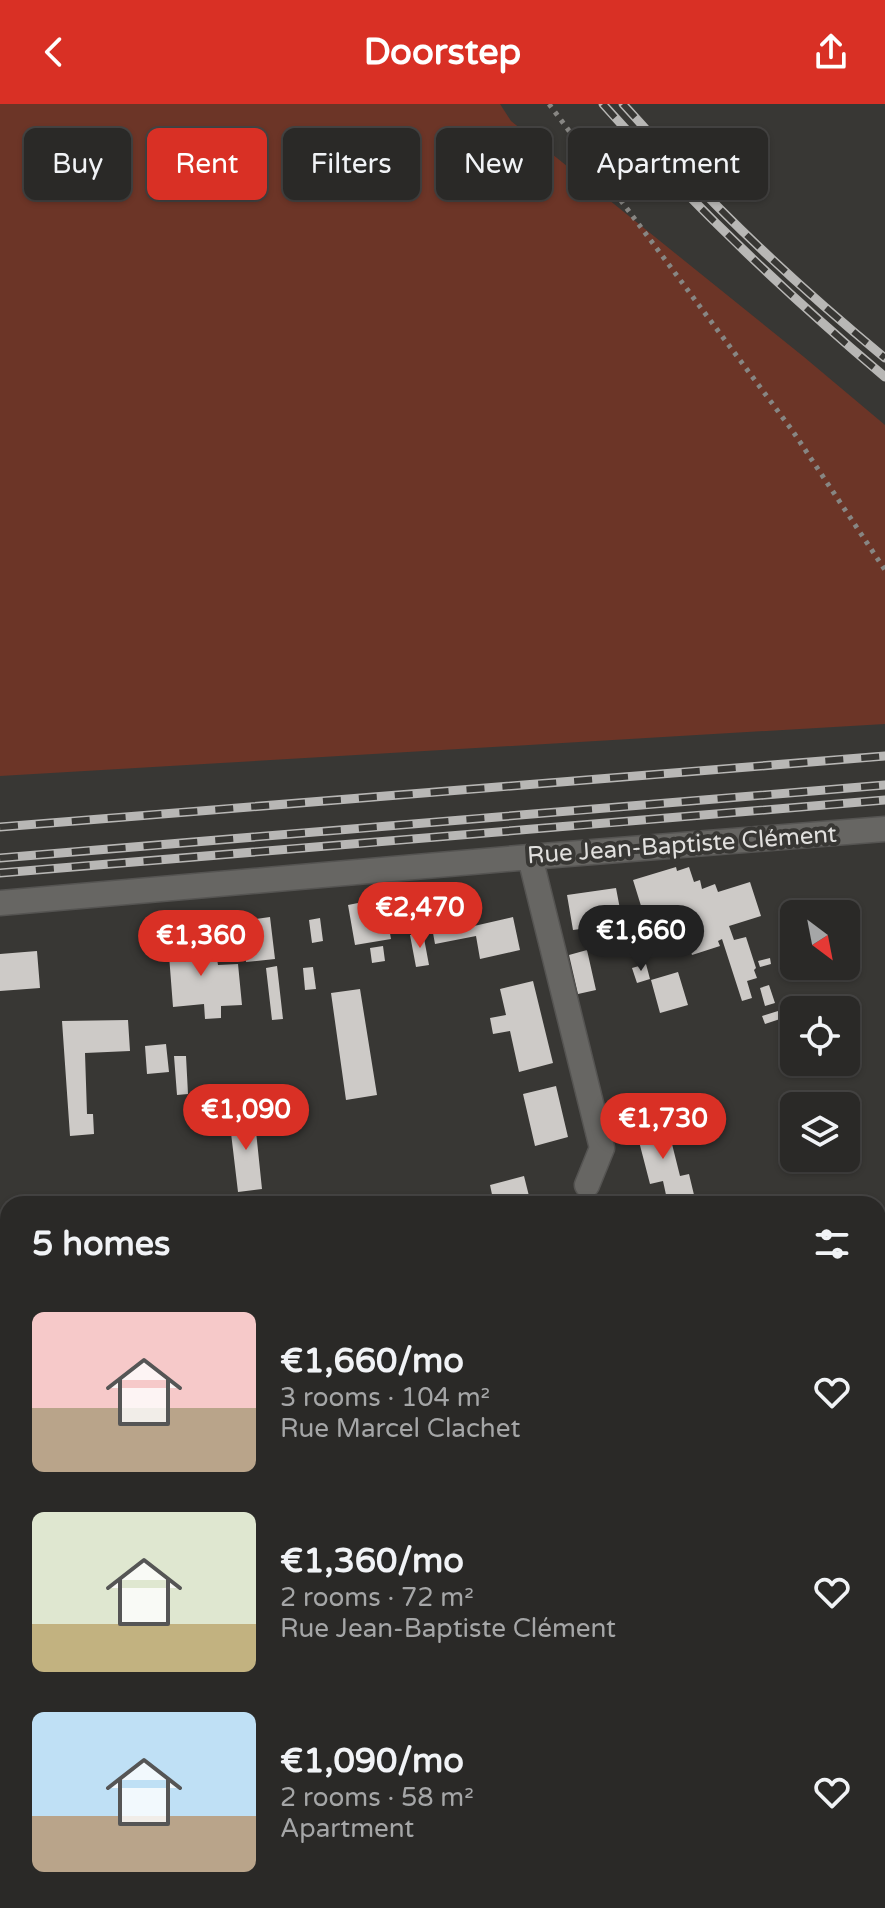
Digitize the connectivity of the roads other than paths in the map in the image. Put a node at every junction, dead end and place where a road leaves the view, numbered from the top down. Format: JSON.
{"nodes":[{"id":1,"x":885,"y":829,"type":"edge"},
{"id":2,"x":530,"y":857,"type":"junction"},
{"id":3,"x":0,"y":903,"type":"edge"},
{"id":4,"x":587,"y":1185,"type":"dead end"}],
"edges":[{"from":1,"to":2,"type":"street","name":"Rue Jean-Baptiste Clément"},
{"from":2,"to":3,"type":"street","name":"Rue Jean-Baptiste Clément"},
{"from":2,"to":4,"type":"street"}]}
